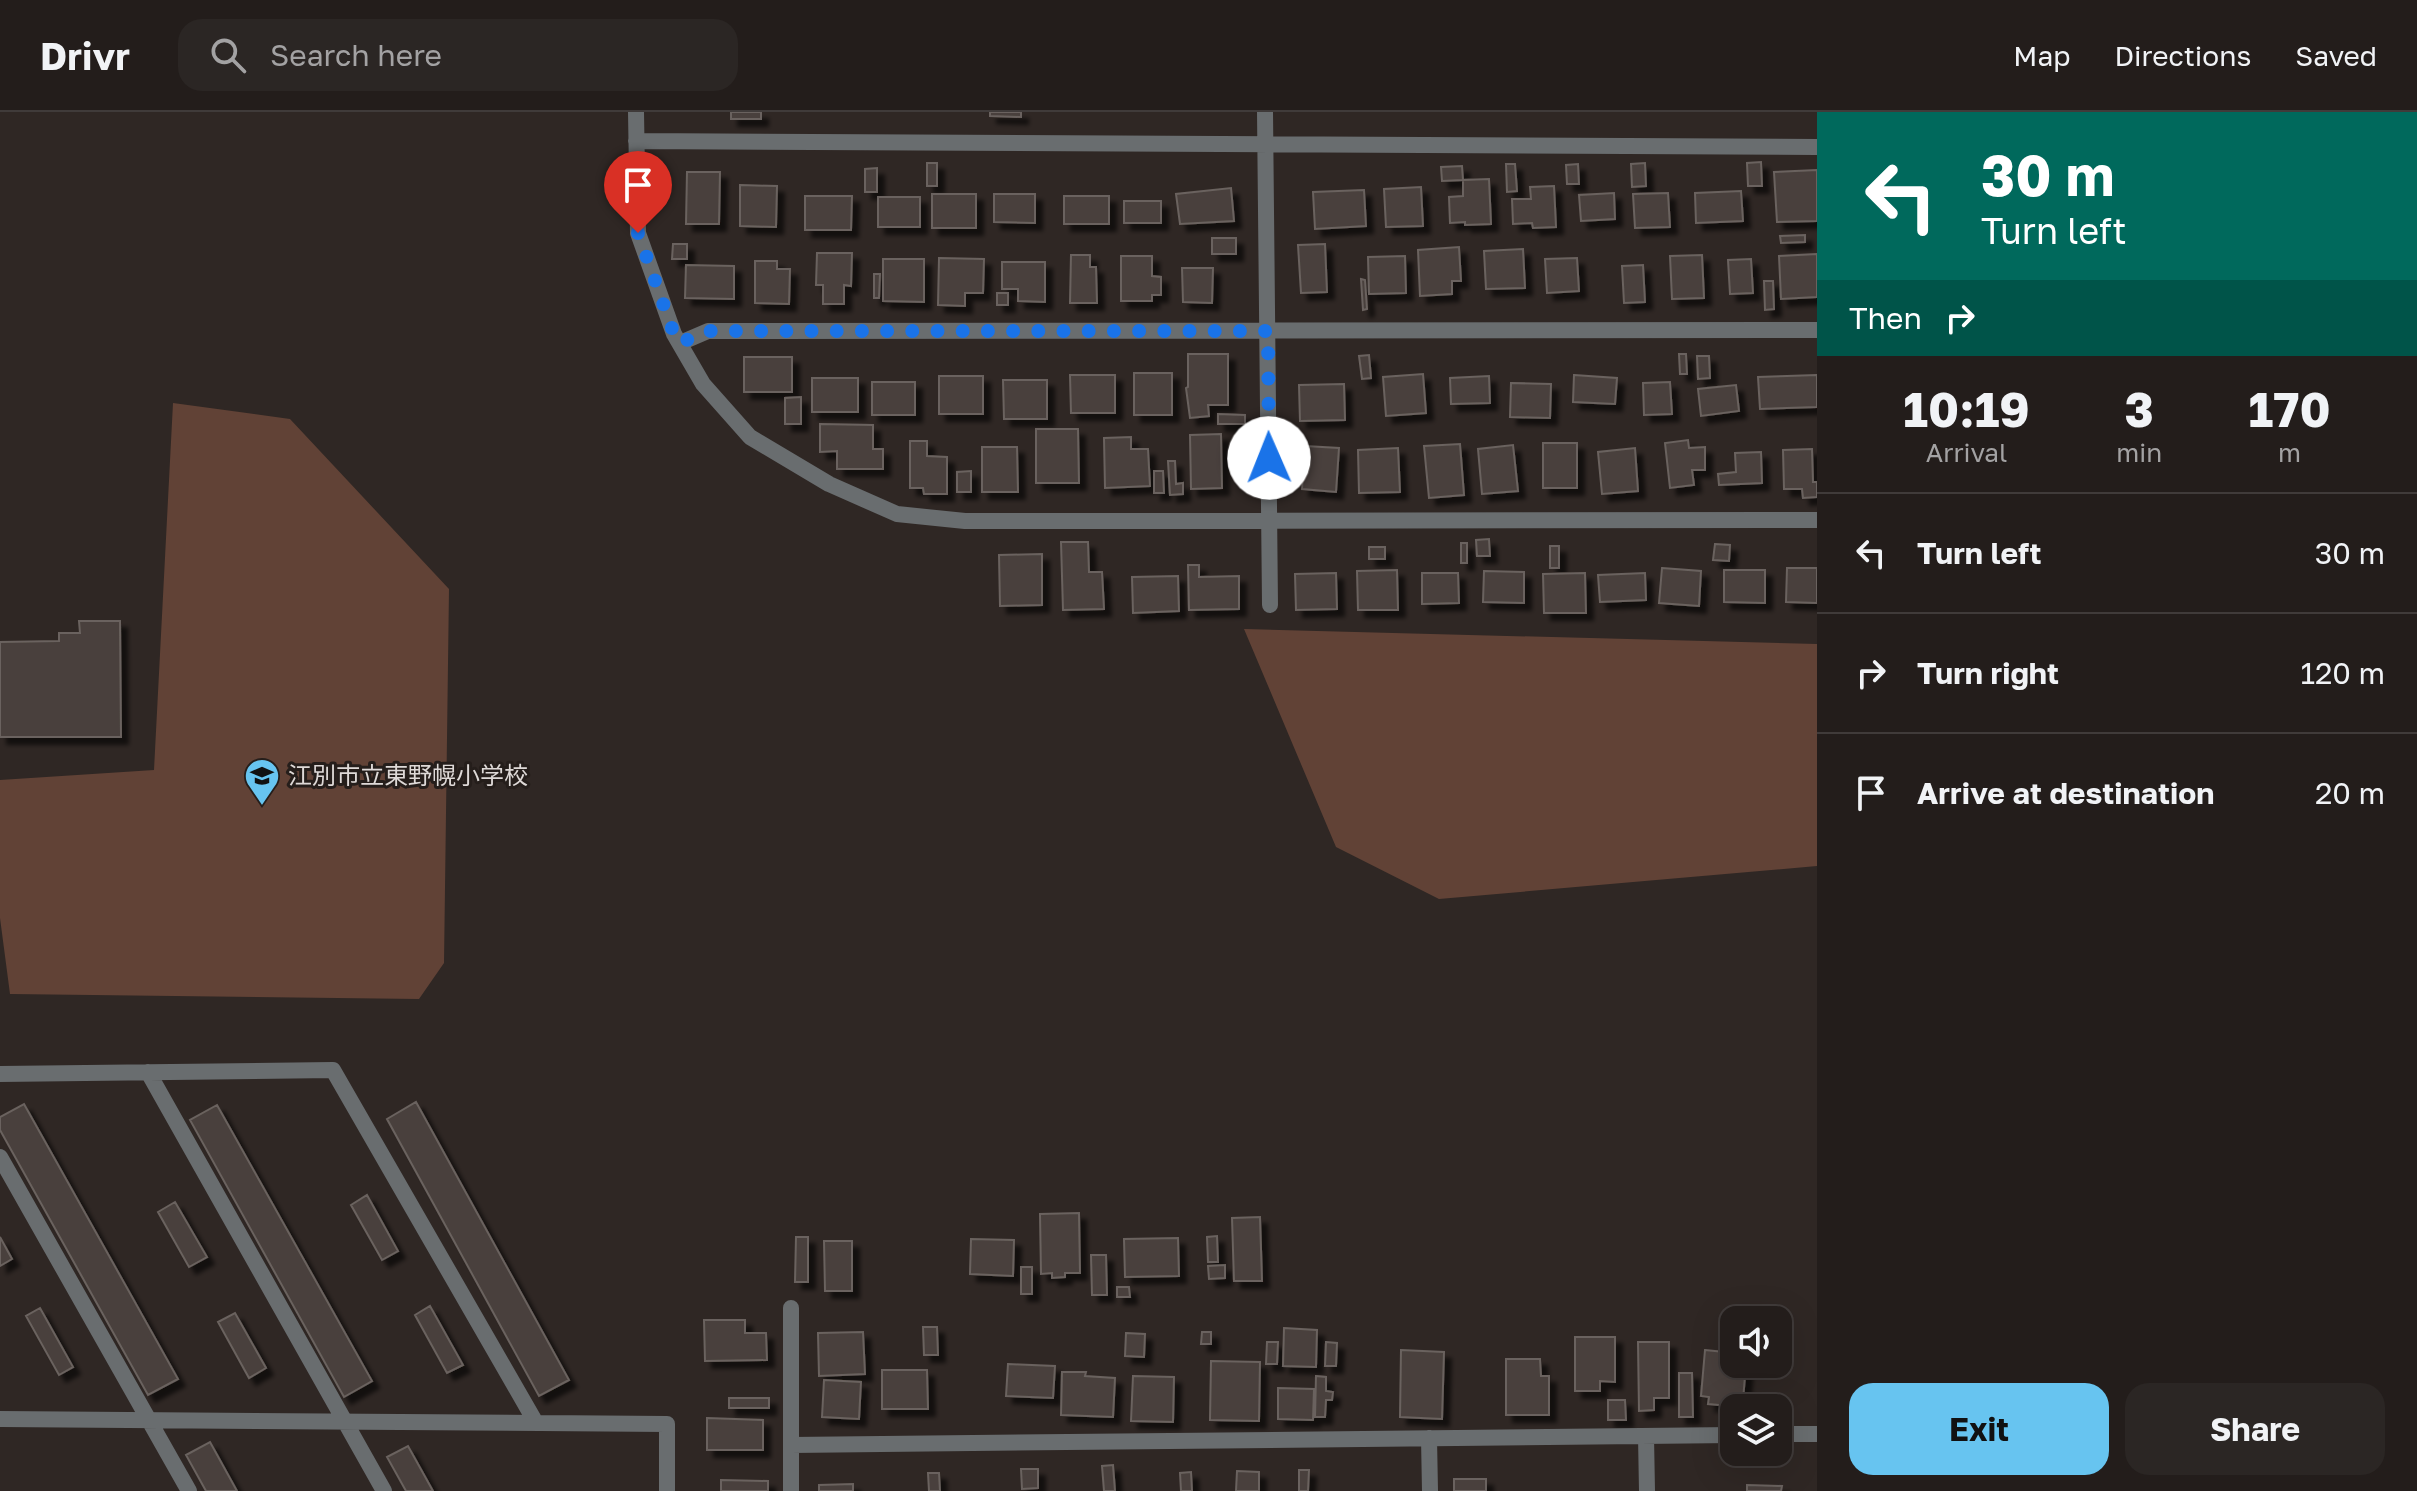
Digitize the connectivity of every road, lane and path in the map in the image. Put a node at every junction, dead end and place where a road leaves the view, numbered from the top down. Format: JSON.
{"nodes":[{"id":1,"x":636,"y":112,"type":"edge"},
{"id":2,"x":1265,"y":112,"type":"edge"},
{"id":3,"x":636,"y":141,"type":"junction"},
{"id":4,"x":1266,"y":144,"type":"junction"},
{"id":5,"x":1817,"y":147,"type":"edge"},
{"id":6,"x":1817,"y":330,"type":"edge"},
{"id":7,"x":1268,"y":331,"type":"junction"},
{"id":8,"x":680,"y":343,"type":"junction"},
{"id":9,"x":1817,"y":520,"type":"edge"},
{"id":10,"x":1269,"y":521,"type":"junction"},
{"id":11,"x":1270,"y":605,"type":"dead end"},
{"id":12,"x":148,"y":1072,"type":"junction"},
{"id":13,"x":0,"y":1074,"type":"edge"},
{"id":14,"x":0,"y":1157,"type":"edge"},
{"id":15,"x":791,"y":1308,"type":"dead end"},
{"id":16,"x":0,"y":1419,"type":"edge"},
{"id":17,"x":148,"y":1419,"type":"junction"},
{"id":18,"x":345,"y":1421,"type":"junction"},
{"id":19,"x":536,"y":1423,"type":"junction"},
{"id":20,"x":1792,"y":1434,"type":"edge"},
{"id":21,"x":1817,"y":1434,"type":"edge"},
{"id":22,"x":1720,"y":1435,"type":"edge"},
{"id":23,"x":1646,"y":1436,"type":"junction"},
{"id":24,"x":1429,"y":1438,"type":"junction"},
{"id":25,"x":791,"y":1445,"type":"junction"},
{"id":26,"x":189,"y":1491,"type":"edge"},
{"id":27,"x":384,"y":1491,"type":"edge"},
{"id":28,"x":667,"y":1491,"type":"edge"},
{"id":29,"x":791,"y":1491,"type":"edge"},
{"id":30,"x":1430,"y":1491,"type":"edge"},
{"id":31,"x":1647,"y":1491,"type":"edge"}],
"edges":[{"from":1,"to":3,"type":"street"},
{"from":2,"to":4,"type":"street"},
{"from":3,"to":4,"type":"street"},
{"from":3,"to":8,"type":"street"},
{"from":4,"to":5,"type":"street"},
{"from":4,"to":7,"type":"street"},
{"from":6,"to":7,"type":"street"},
{"from":7,"to":8,"type":"street"},
{"from":7,"to":10,"type":"street"},
{"from":8,"to":10,"type":"street"},
{"from":9,"to":10,"type":"street"},
{"from":10,"to":11,"type":"street"},
{"from":12,"to":13,"type":"street"},
{"from":12,"to":18,"type":"street"},
{"from":12,"to":19,"type":"street"},
{"from":14,"to":17,"type":"street"},
{"from":15,"to":25,"type":"street"},
{"from":16,"to":17,"type":"street"},
{"from":17,"to":18,"type":"street"},
{"from":17,"to":26,"type":"street"},
{"from":18,"to":19,"type":"street"},
{"from":18,"to":27,"type":"street"},
{"from":19,"to":28,"type":"street"},
{"from":20,"to":21,"type":"street"},
{"from":22,"to":23,"type":"street"},
{"from":23,"to":24,"type":"street"},
{"from":23,"to":31,"type":"street"},
{"from":24,"to":25,"type":"street"},
{"from":24,"to":30,"type":"street"},
{"from":25,"to":29,"type":"street"}]}
